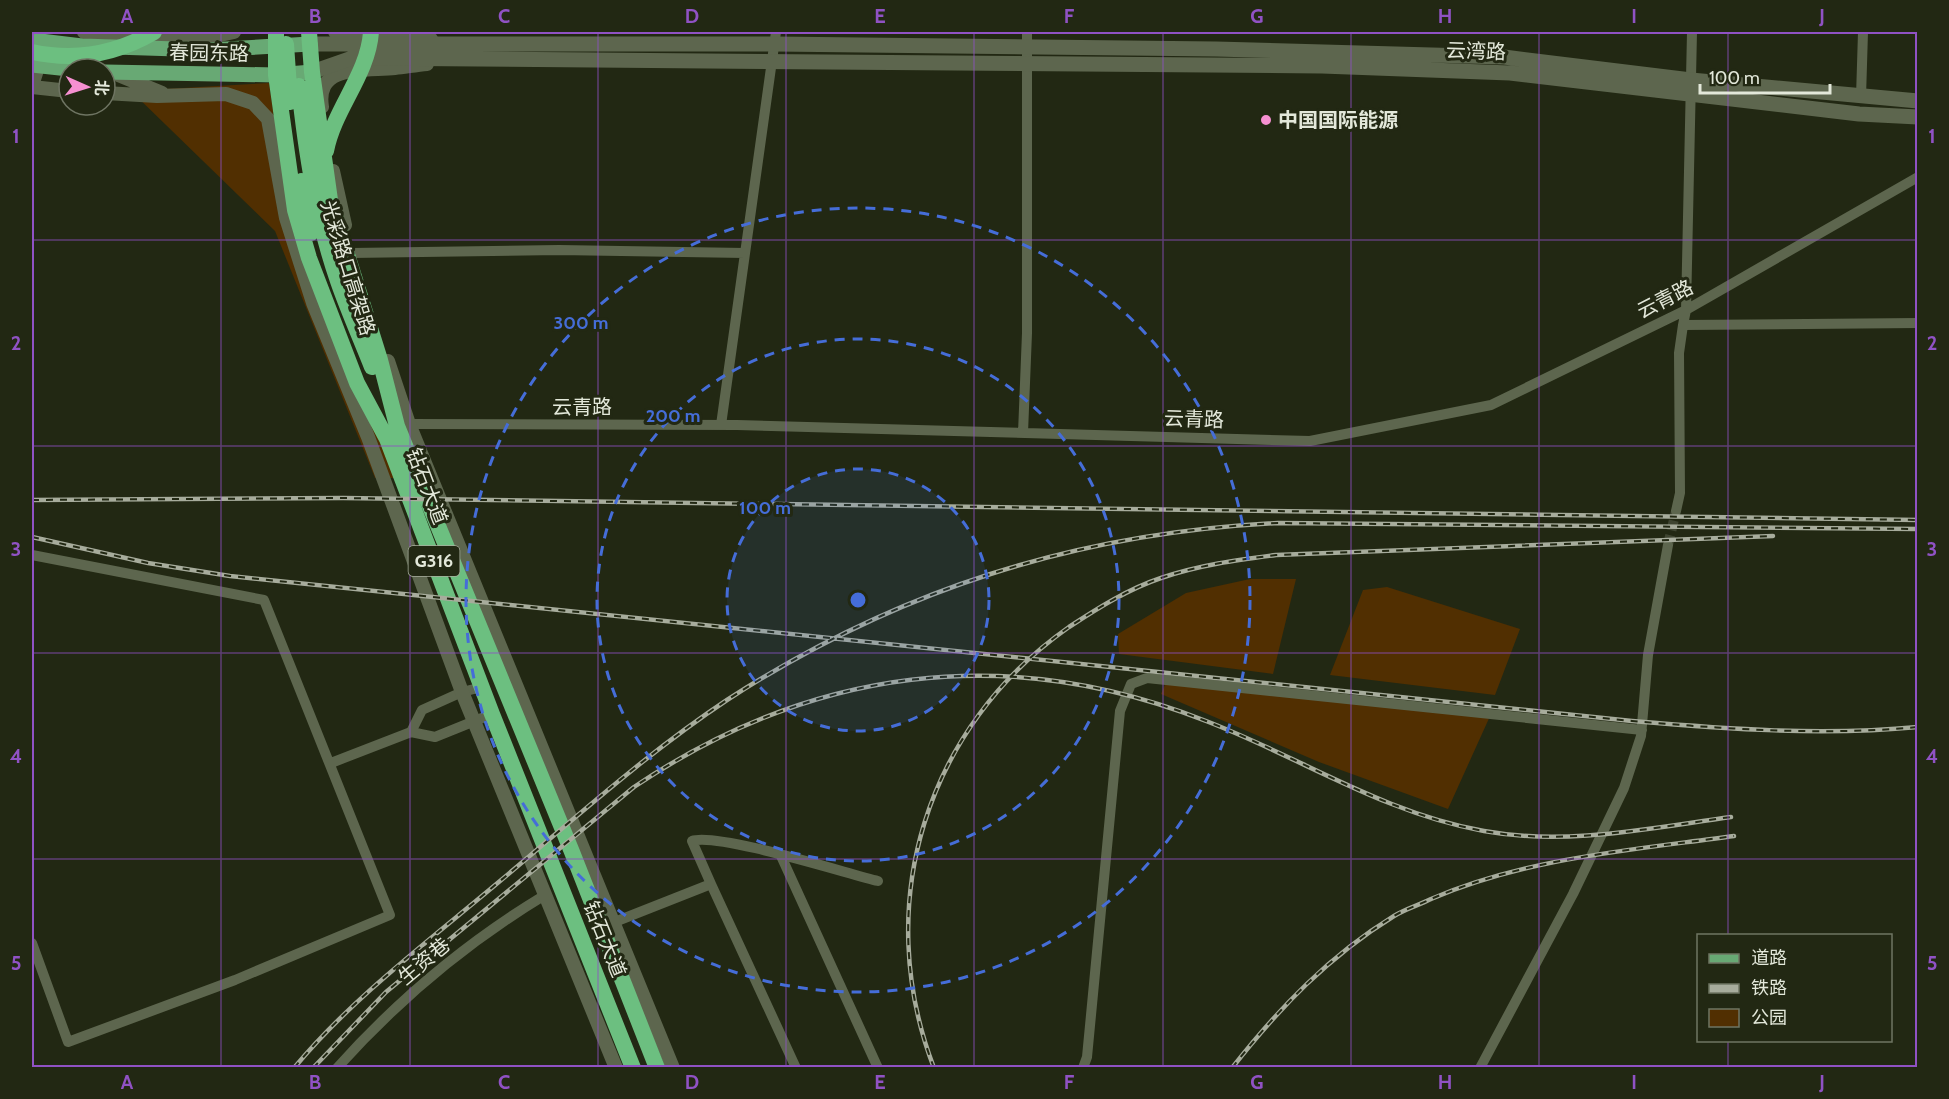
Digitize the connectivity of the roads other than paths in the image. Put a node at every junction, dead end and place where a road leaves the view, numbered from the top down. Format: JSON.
{"nodes":[{"id":1,"x":84,"y":32,"type":"edge"},
{"id":2,"x":154,"y":32,"type":"edge"},
{"id":3,"x":234,"y":32,"type":"edge"},
{"id":4,"x":294,"y":32,"type":"edge"},
{"id":5,"x":335,"y":32,"type":"edge"},
{"id":6,"x":371,"y":32,"type":"edge"},
{"id":7,"x":1027,"y":32,"type":"edge"},
{"id":8,"x":1692,"y":32,"type":"edge"},
{"id":9,"x":1863,"y":32,"type":"edge"},
{"id":10,"x":279,"y":36,"type":"edge"},
{"id":11,"x":310,"y":38,"type":"edge"},
{"id":12,"x":584,"y":38,"type":"edge"},
{"id":13,"x":776,"y":38,"type":"edge"},
{"id":14,"x":465,"y":51,"type":"junction"},
{"id":15,"x":35,"y":54,"type":"edge"},
{"id":16,"x":1027,"y":56,"type":"junction"},
{"id":17,"x":771,"y":61,"type":"junction"},
{"id":18,"x":57,"y":64,"type":"edge"},
{"id":19,"x":117,"y":72,"type":"edge"},
{"id":20,"x":312,"y":72,"type":"junction"},
{"id":21,"x":117,"y":75,"type":"edge"},
{"id":22,"x":276,"y":75,"type":"junction"},
{"id":23,"x":32,"y":86,"type":"edge"},
{"id":24,"x":1691,"y":87,"type":"junction"},
{"id":25,"x":57,"y":89,"type":"edge"},
{"id":26,"x":117,"y":94,"type":"edge"},
{"id":27,"x":170,"y":96,"type":"junction"},
{"id":28,"x":1861,"y":97,"type":"junction"},
{"id":29,"x":1917,"y":100,"type":"edge"},
{"id":30,"x":1917,"y":117,"type":"edge"},
{"id":31,"x":277,"y":170,"type":"junction"},
{"id":32,"x":333,"y":170,"type":"junction"},
{"id":33,"x":1917,"y":177,"type":"edge"},
{"id":34,"x":295,"y":210,"type":"junction"},
{"id":35,"x":340,"y":236,"type":"junction"},
{"id":36,"x":351,"y":253,"type":"junction"},
{"id":37,"x":746,"y":253,"type":"junction"},
{"id":38,"x":332,"y":283,"type":"junction"},
{"id":39,"x":1686,"y":310,"type":"junction"},
{"id":40,"x":1917,"y":323,"type":"edge"},
{"id":41,"x":1683,"y":325,"type":"junction"},
{"id":42,"x":378,"y":381,"type":"junction"},
{"id":43,"x":721,"y":424,"type":"junction"},
{"id":44,"x":398,"y":430,"type":"junction"},
{"id":45,"x":1023,"y":433,"type":"junction"},
{"id":46,"x":393,"y":505,"type":"junction"},
{"id":47,"x":1676,"y":511,"type":"tunnel mouth"},
{"id":48,"x":1668,"y":546,"type":"tunnel mouth"},
{"id":49,"x":32,"y":555,"type":"edge"},
{"id":50,"x":482,"y":687,"type":"junction"},
{"id":51,"x":462,"y":692,"type":"junction"},
{"id":52,"x":492,"y":714,"type":"junction"},
{"id":53,"x":474,"y":722,"type":"junction"},
{"id":54,"x":1642,"y":730,"type":"junction"},
{"id":55,"x":411,"y":732,"type":"junction"},
{"id":56,"x":331,"y":763,"type":"junction"},
{"id":57,"x":781,"y":856,"type":"junction"},
{"id":58,"x":878,"y":881,"type":"dead end"},
{"id":59,"x":711,"y":884,"type":"junction"},
{"id":60,"x":545,"y":895,"type":"junction"},
{"id":61,"x":608,"y":925,"type":"junction"},
{"id":62,"x":32,"y":943,"type":"edge"},
{"id":63,"x":337,"y":1068,"type":"edge"},
{"id":64,"x":616,"y":1068,"type":"edge"},
{"id":65,"x":633,"y":1068,"type":"edge"},
{"id":66,"x":657,"y":1068,"type":"edge"},
{"id":67,"x":673,"y":1068,"type":"edge"},
{"id":68,"x":796,"y":1068,"type":"edge"},
{"id":69,"x":878,"y":1068,"type":"edge"},
{"id":70,"x":1083,"y":1068,"type":"edge"},
{"id":71,"x":1480,"y":1068,"type":"edge"}],
"edges":[{"from":1,"to":3,"type":"street"},
{"from":2,"to":15,"type":"highway"},
{"from":4,"to":38,"type":"highway","name":"光彩路口高架路"},
{"from":5,"to":14,"type":"street"},
{"from":6,"to":42,"type":"highway"},
{"from":7,"to":16,"type":"street"},
{"from":8,"to":24,"type":"street"},
{"from":9,"to":28,"type":"street"},
{"from":10,"to":11,"type":"main road","name":"春园东路"},
{"from":10,"to":15,"type":"main road","name":"春园东路"},
{"from":10,"to":22,"type":"highway","name":"钻石大道","number":"G316"},
{"from":10,"to":38,"type":"highway","name":"光彩路口高架路"},
{"from":11,"to":14,"type":"main road","name":"云湾路"},
{"from":11,"to":20,"type":"highway","name":"钻石大道","number":"G316"},
{"from":12,"to":13,"type":"main road","name":"云湾路"},
{"from":12,"to":14,"type":"main road","name":"云湾路"},
{"from":13,"to":16,"type":"main road","name":"云湾路"},
{"from":13,"to":17,"type":"street"},
{"from":14,"to":17,"type":"main road","name":"云湾路"},
{"from":14,"to":20,"type":"main road","name":"云湾路"},
{"from":14,"to":32,"type":"street"},
{"from":15,"to":18,"type":"main road"},
{"from":15,"to":23,"type":"main road"},
{"from":16,"to":17,"type":"main road","name":"云湾路"},
{"from":16,"to":24,"type":"main road","name":"云湾路"},
{"from":16,"to":45,"type":"street"},
{"from":17,"to":37,"type":"street"},
{"from":19,"to":22,"type":"main road","name":"春园东路"},
{"from":20,"to":22,"type":"main road","name":"春园东路"},
{"from":20,"to":35,"type":"highway","name":"钻石大道","number":"G316"},
{"from":21,"to":27,"type":"street"},
{"from":22,"to":34,"type":"highway","name":"钻石大道","number":"G316"},
{"from":23,"to":25,"type":"street"},
{"from":24,"to":28,"type":"main road","name":"云湾路"},
{"from":24,"to":30,"type":"main road","name":"云湾路"},
{"from":24,"to":39,"type":"street"},
{"from":26,"to":27,"type":"street"},
{"from":27,"to":31,"type":"street"},
{"from":28,"to":29,"type":"main road","name":"云湾路"},
{"from":31,"to":34,"type":"street"},
{"from":31,"to":46,"type":"street"},
{"from":32,"to":35,"type":"street"},
{"from":32,"to":36,"type":"street"},
{"from":33,"to":39,"type":"street","name":"云青路"},
{"from":34,"to":44,"type":"highway","name":"钻石大道","number":"G316"},
{"from":35,"to":44,"type":"highway","name":"钻石大道","number":"G316"},
{"from":36,"to":37,"type":"street"},
{"from":36,"to":44,"type":"street"},
{"from":37,"to":43,"type":"street"},
{"from":38,"to":42,"type":"highway","name":"光彩路口高架路"},
{"from":38,"to":44,"type":"highway","name":"光彩路口高架路"},
{"from":39,"to":41,"type":"street"},
{"from":39,"to":45,"type":"street","name":"云青路"},
{"from":40,"to":41,"type":"street"},
{"from":41,"to":47,"type":"street"},
{"from":42,"to":44,"type":"highway","name":"光彩路口高架路"},
{"from":43,"to":44,"type":"street","name":"云青路"},
{"from":43,"to":45,"type":"street","name":"云青路"},
{"from":44,"to":46,"type":"street"},
{"from":44,"to":50,"type":"highway","name":"钻石大道","number":"G316"},
{"from":44,"to":61,"type":"highway","name":"钻石大道","number":"G316"},
{"from":44,"to":61,"type":"street"},
{"from":46,"to":51,"type":"street"},
{"from":48,"to":54,"type":"street"},
{"from":49,"to":56,"type":"street"},
{"from":50,"to":51,"type":"street"},
{"from":50,"to":52,"type":"highway","name":"钻石大道","number":"G316"},
{"from":51,"to":53,"type":"street"},
{"from":51,"to":55,"type":"street"},
{"from":52,"to":53,"type":"street"},
{"from":52,"to":65,"type":"highway","name":"钻石大道","number":"G316"},
{"from":53,"to":55,"type":"street"},
{"from":53,"to":60,"type":"street"},
{"from":54,"to":70,"type":"street"},
{"from":54,"to":71,"type":"street"},
{"from":55,"to":56,"type":"street"},
{"from":56,"to":62,"type":"street"},
{"from":57,"to":58,"type":"street"},
{"from":57,"to":59,"type":"street"},
{"from":57,"to":69,"type":"street"},
{"from":59,"to":61,"type":"street"},
{"from":59,"to":68,"type":"street"},
{"from":60,"to":63,"type":"street","name":"生资巷"},
{"from":60,"to":64,"type":"street"},
{"from":61,"to":66,"type":"highway","name":"钻石大道","number":"G316"},
{"from":61,"to":67,"type":"street"}]}
